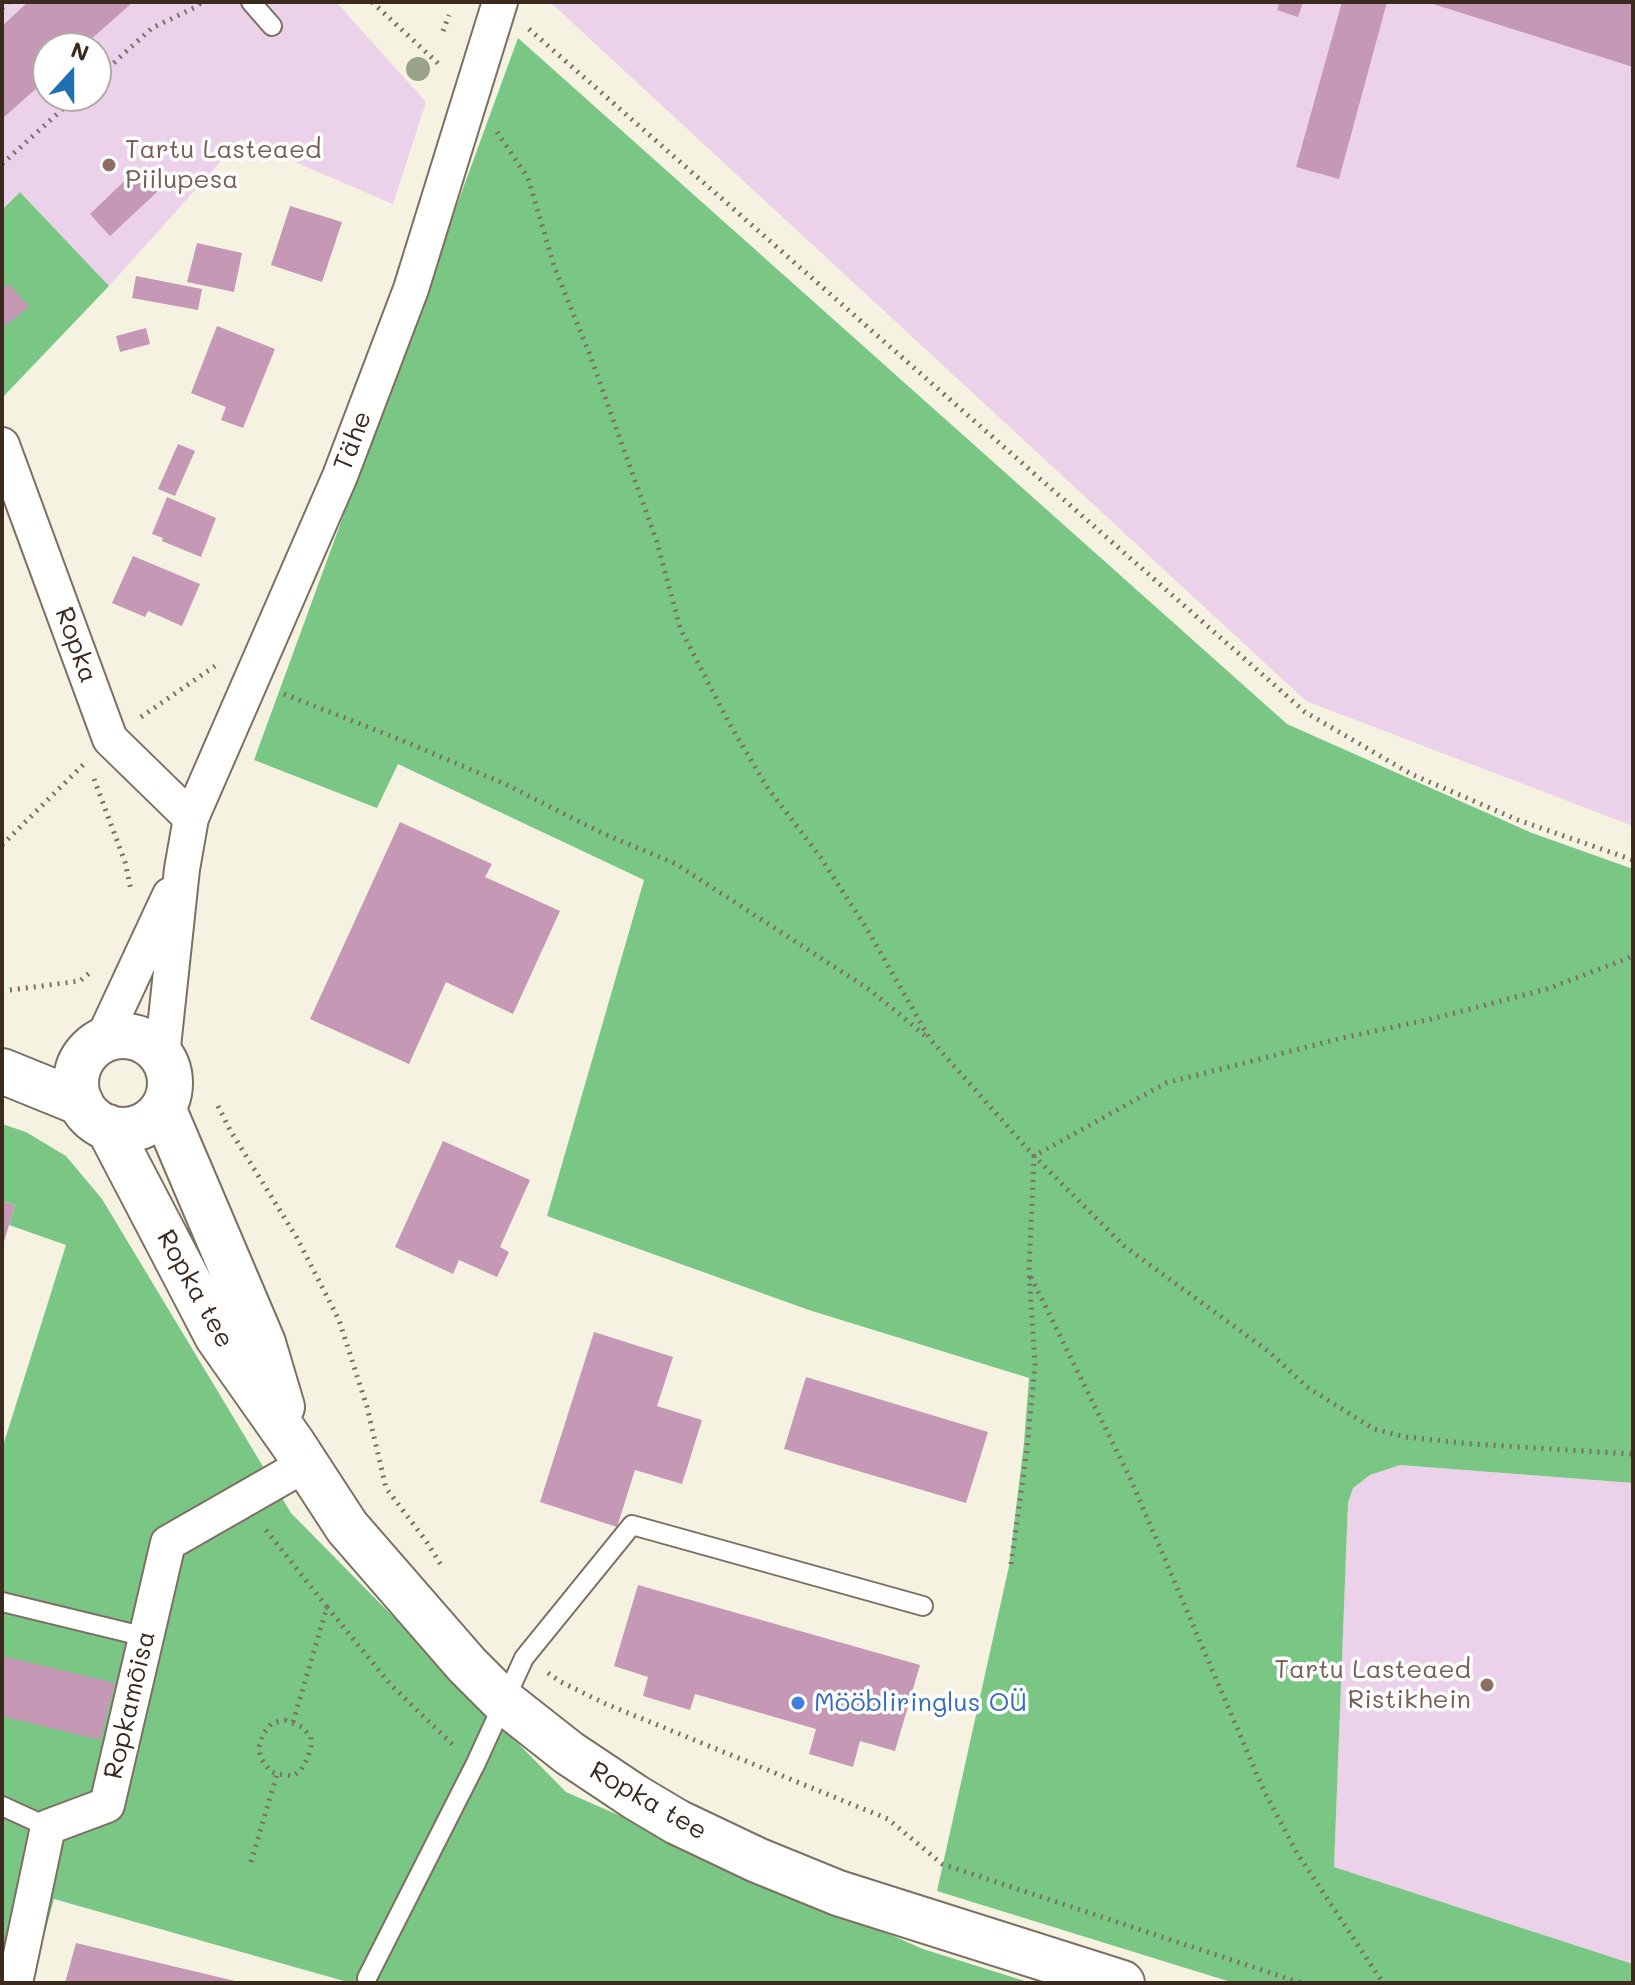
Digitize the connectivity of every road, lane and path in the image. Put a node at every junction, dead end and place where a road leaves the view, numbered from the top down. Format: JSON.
{"nodes":[{"id":1,"x":9,"y":2,"type":"edge"},
{"id":2,"x":201,"y":2,"type":"edge"},
{"id":3,"x":251,"y":2,"type":"edge"},
{"id":4,"x":372,"y":2,"type":"edge"},
{"id":5,"x":500,"y":3,"type":"edge"},
{"id":6,"x":2,"y":8,"type":"edge"},
{"id":7,"x":449,"y":15,"type":"dead end"},
{"id":8,"x":272,"y":26,"type":"dead end"},
{"id":9,"x":443,"y":31,"type":"dead end"},
{"id":10,"x":112,"y":64,"type":"edge"},
{"id":11,"x":471,"y":97,"type":"junction"},
{"id":12,"x":59,"y":112,"type":"edge"},
{"id":13,"x":2,"y":164,"type":"edge"},
{"id":14,"x":2,"y":445,"type":"edge"},
{"id":15,"x":283,"y":694,"type":"dead end"},
{"id":16,"x":93,"y":775,"type":"dead end"},
{"id":17,"x":191,"y":818,"type":"junction"},
{"id":18,"x":1633,"y":860,"type":"edge"},
{"id":19,"x":182,"y":869,"type":"junction"},
{"id":20,"x":132,"y":892,"type":"dead end"},
{"id":21,"x":1633,"y":955,"type":"edge"},
{"id":22,"x":100,"y":965,"type":"dead end"},
{"id":23,"x":2,"y":991,"type":"edge"},
{"id":24,"x":930,"y":1039,"type":"junction"},
{"id":25,"x":162,"y":1056,"type":"junction"},
{"id":26,"x":2,"y":1059,"type":"edge"},
{"id":27,"x":2,"y":1071,"type":"edge"},
{"id":28,"x":93,"y":1083,"type":"junction"},
{"id":29,"x":218,"y":1106,"type":"dead end"},
{"id":30,"x":163,"y":1108,"type":"junction"},
{"id":31,"x":1034,"y":1156,"type":"junction"},
{"id":32,"x":1029,"y":1273,"type":"junction"},
{"id":33,"x":299,"y":1454,"type":"junction"},
{"id":34,"x":1633,"y":1454,"type":"edge"},
{"id":35,"x":245,"y":1498,"type":"junction"},
{"id":36,"x":1011,"y":1564,"type":"dead end"},
{"id":37,"x":443,"y":1568,"type":"dead end"},
{"id":38,"x":2,"y":1602,"type":"edge"},
{"id":39,"x":923,"y":1606,"type":"dead end"},
{"id":40,"x":327,"y":1607,"type":"junction"},
{"id":41,"x":146,"y":1637,"type":"junction"},
{"id":42,"x":524,"y":1658,"type":"junction"},
{"id":43,"x":503,"y":1701,"type":"junction"},
{"id":44,"x":293,"y":1722,"type":"junction"},
{"id":45,"x":476,"y":1763,"type":"junction"},
{"id":46,"x":277,"y":1774,"type":"junction"},
{"id":47,"x":2,"y":1806,"type":"edge"},
{"id":48,"x":48,"y":1827,"type":"junction"},
{"id":49,"x":251,"y":1862,"type":"dead end"},
{"id":50,"x":367,"y":1978,"type":"dead end"},
{"id":51,"x":15,"y":1983,"type":"edge"},
{"id":52,"x":1122,"y":1983,"type":"edge"},
{"id":53,"x":1301,"y":1983,"type":"edge"},
{"id":54,"x":1383,"y":1983,"type":"edge"}],
"edges":[{"from":1,"to":6,"type":"path"},
{"from":2,"to":10,"type":"path"},
{"from":3,"to":8,"type":"lane"},
{"from":4,"to":11,"type":"path"},
{"from":5,"to":11,"type":"street","name":"Tähe"},
{"from":5,"to":18,"type":"path"},
{"from":7,"to":9,"type":"path"},
{"from":11,"to":17,"type":"street","name":"Tähe"},
{"from":11,"to":24,"type":"path"},
{"from":12,"to":13,"type":"path"},
{"from":14,"to":17,"type":"street","name":"Ropka"},
{"from":15,"to":24,"type":"path"},
{"from":16,"to":20,"type":"path"},
{"from":17,"to":19,"type":"street","name":"Tähe"},
{"from":19,"to":25,"type":"street","name":"Tähe"},
{"from":19,"to":28,"type":"street","name":"Tähe"},
{"from":21,"to":31,"type":"path"},
{"from":22,"to":23,"type":"path"},
{"from":24,"to":31,"type":"path"},
{"from":25,"to":28,"type":"street"},
{"from":25,"to":30,"type":"street"},
{"from":26,"to":28,"type":"street"},
{"from":27,"to":28,"type":"street"},
{"from":28,"to":30,"type":"street"},
{"from":28,"to":33,"type":"street","name":"Ropka tee"},
{"from":29,"to":37,"type":"path"},
{"from":30,"to":33,"type":"street","name":"Ropka tee"},
{"from":31,"to":32,"type":"path"},
{"from":31,"to":34,"type":"path"},
{"from":32,"to":36,"type":"path"},
{"from":32,"to":54,"type":"path"},
{"from":33,"to":35,"type":"street","name":"Ropkamõisa"},
{"from":33,"to":43,"type":"street","name":"Ropka tee"},
{"from":35,"to":40,"type":"path"},
{"from":35,"to":41,"type":"street","name":"Ropkamõisa"},
{"from":38,"to":41,"type":"lane"},
{"from":39,"to":42,"type":"lane"},
{"from":40,"to":44,"type":"path"},
{"from":40,"to":45,"type":"path"},
{"from":41,"to":48,"type":"street","name":"Ropkamõisa"},
{"from":42,"to":43,"type":"lane"},
{"from":42,"to":53,"type":"path"},
{"from":43,"to":45,"type":"lane"},
{"from":43,"to":52,"type":"street","name":"Ropka tee"},
{"from":44,"to":46,"type":"path"},
{"from":44,"to":46,"type":"path"},
{"from":45,"to":50,"type":"lane"},
{"from":46,"to":49,"type":"path"},
{"from":47,"to":48,"type":"lane"},
{"from":48,"to":51,"type":"street"}]}
